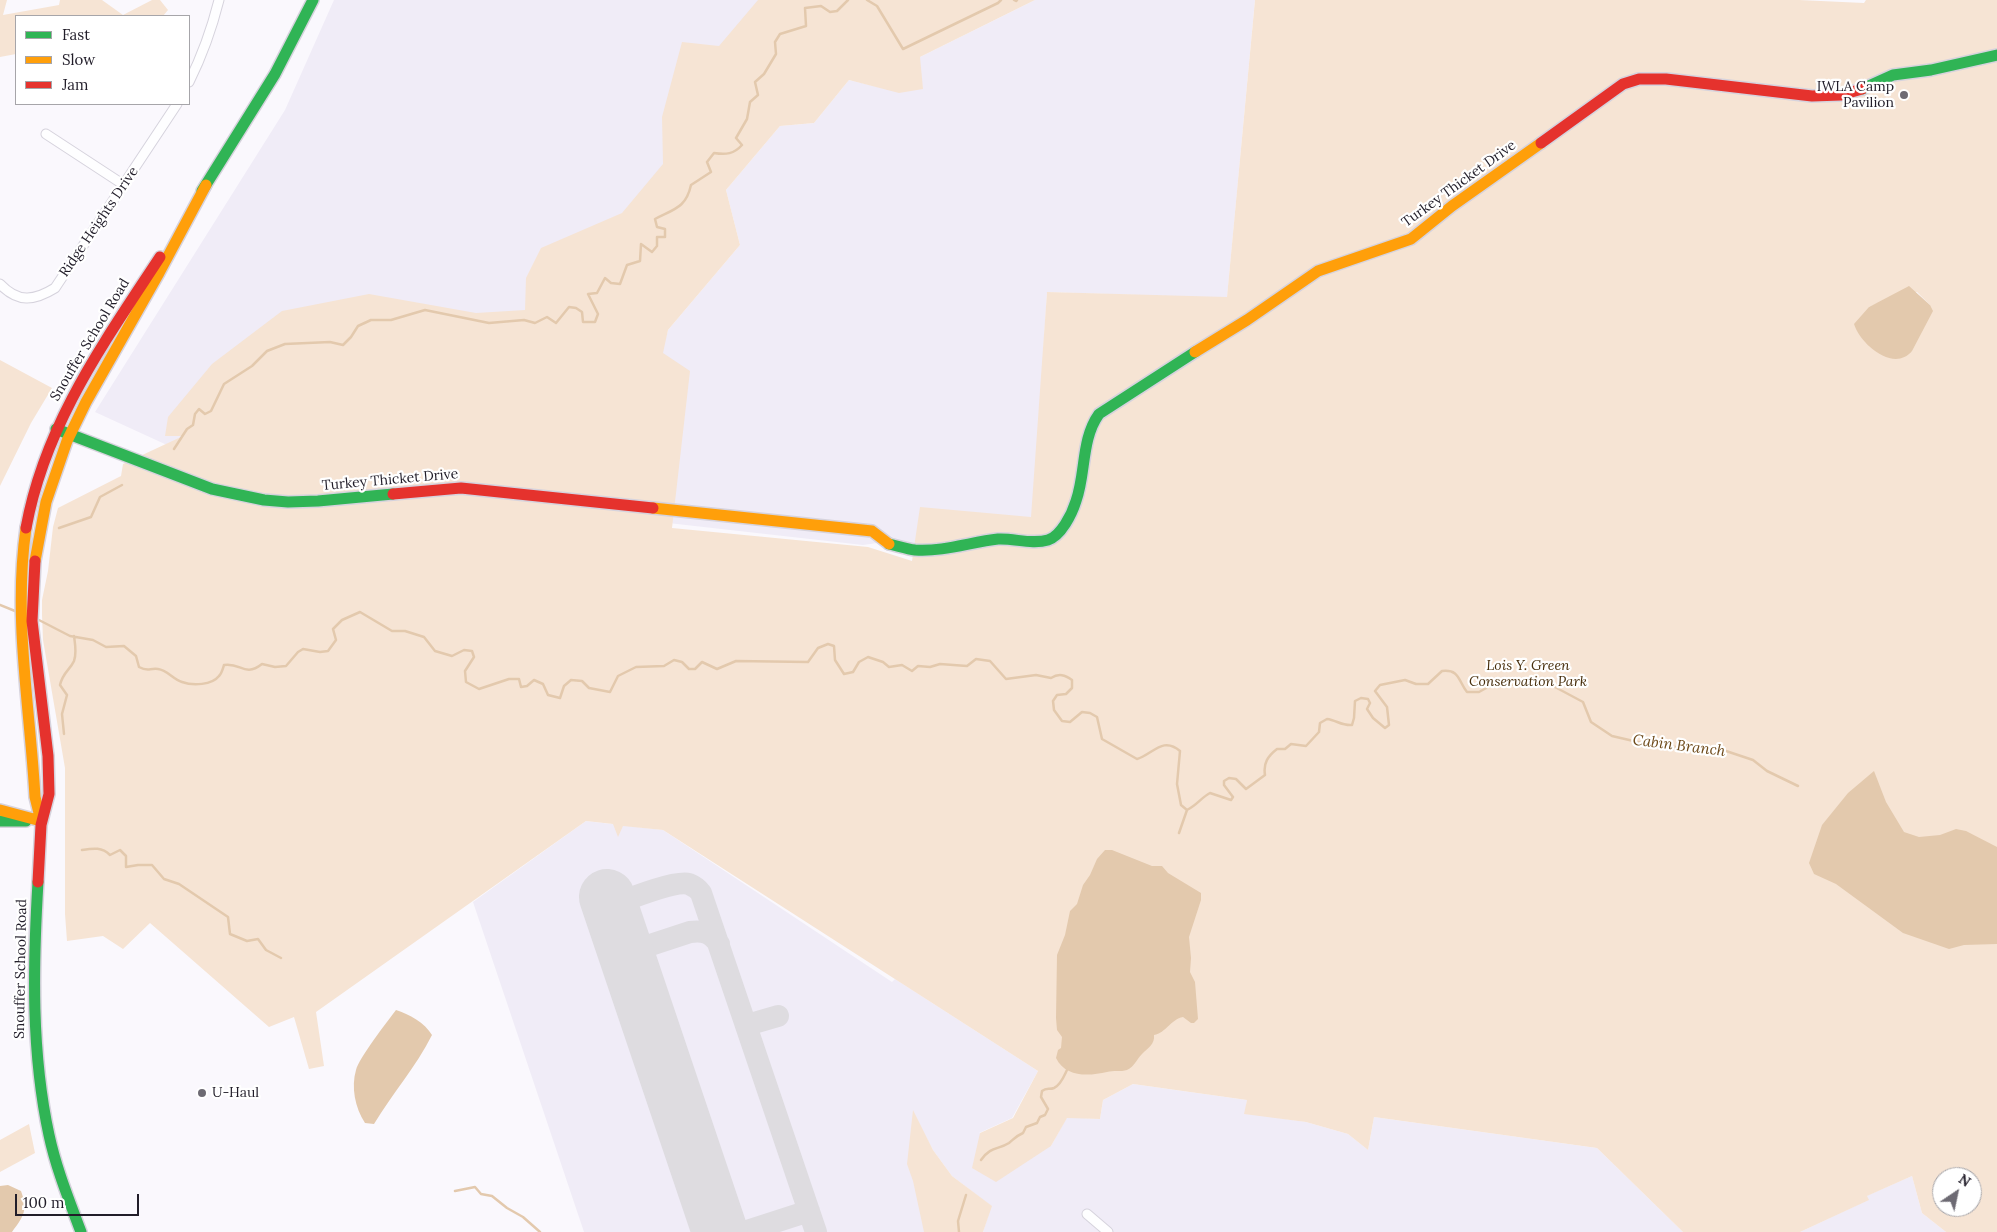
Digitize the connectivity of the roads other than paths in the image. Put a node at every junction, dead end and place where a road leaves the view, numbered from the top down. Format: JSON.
{"nodes":[{"id":1,"x":219,"y":0,"type":"edge"},
{"id":2,"x":313,"y":0,"type":"edge"},
{"id":3,"x":1997,"y":55,"type":"edge"},
{"id":4,"x":190,"y":80,"type":"edge"},
{"id":5,"x":177,"y":105,"type":"edge"},
{"id":6,"x":46,"y":134,"type":"dead end"},
{"id":7,"x":124,"y":185,"type":"junction"},
{"id":8,"x":206,"y":186,"type":"junction"},
{"id":9,"x":0,"y":284,"type":"edge"},
{"id":10,"x":56,"y":429,"type":"junction"},
{"id":11,"x":69,"y":434,"type":"junction"},
{"id":12,"x":0,"y":810,"type":"edge"},
{"id":13,"x":0,"y":821,"type":"edge"},
{"id":14,"x":41,"y":821,"type":"junction"},
{"id":15,"x":1087,"y":1214,"type":"dead end"},
{"id":16,"x":81,"y":1232,"type":"edge"},
{"id":17,"x":1108,"y":1232,"type":"edge"}],
"edges":[{"from":1,"to":4,"type":"street"},
{"from":2,"to":8,"type":"street","name":"Snouffer School Road"},
{"from":3,"to":11,"type":"street","name":"Turkey Thicket Drive"},
{"from":5,"to":7,"type":"street","name":"Ridge Heights Drive"},
{"from":6,"to":7,"type":"street"},
{"from":7,"to":9,"type":"street","name":"Ridge Heights Drive"},
{"from":8,"to":10,"type":"street","name":"Snouffer School Road"},
{"from":8,"to":11,"type":"street","name":"Snouffer School Road"},
{"from":10,"to":11,"type":"street","name":"Turkey Thicket Drive"},
{"from":10,"to":14,"type":"street","name":"Snouffer School Road"},
{"from":11,"to":14,"type":"street","name":"Snouffer School Road"},
{"from":12,"to":14,"type":"street"},
{"from":13,"to":14,"type":"street"},
{"from":14,"to":16,"type":"street","name":"Snouffer School Road"},
{"from":15,"to":17,"type":"street"}]}
